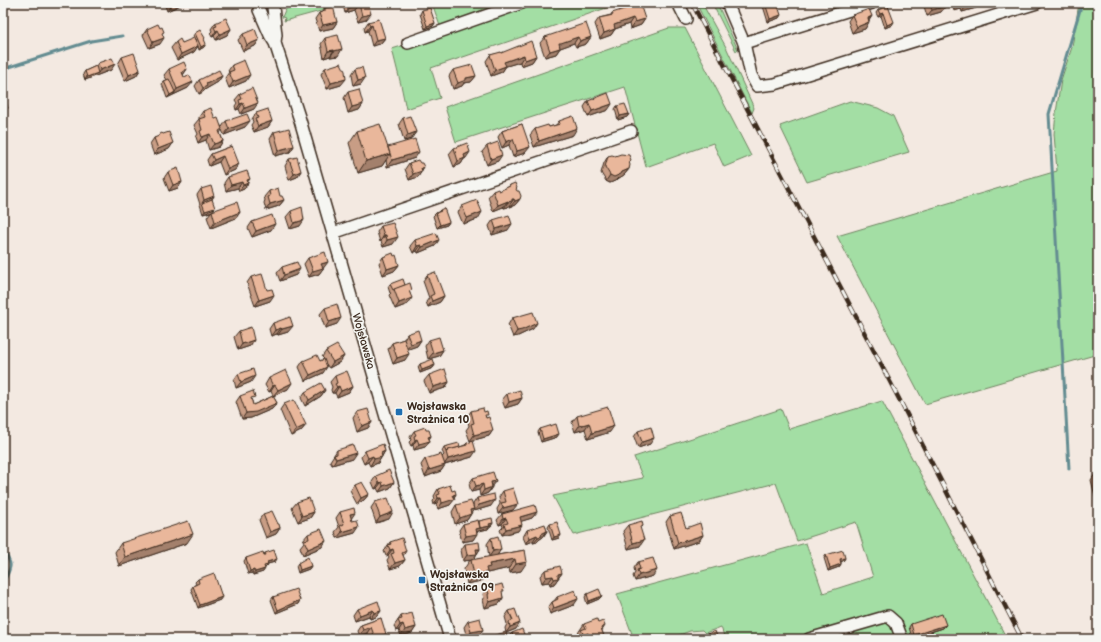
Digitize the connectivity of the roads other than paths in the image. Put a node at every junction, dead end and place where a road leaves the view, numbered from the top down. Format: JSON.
{"nodes":[{"id":1,"x":522,"y":3,"type":"edge"},
{"id":2,"x":678,"y":3,"type":"edge"},
{"id":3,"x":727,"y":3,"type":"edge"},
{"id":4,"x":872,"y":3,"type":"edge"},
{"id":5,"x":1037,"y":3,"type":"edge"},
{"id":6,"x":274,"y":5,"type":"edge"},
{"id":7,"x":256,"y":6,"type":"edge"},
{"id":8,"x":686,"y":19,"type":"dead end"},
{"id":9,"x":275,"y":43,"type":"junction"},
{"id":10,"x":408,"y":43,"type":"dead end"},
{"id":11,"x":744,"y":43,"type":"junction"},
{"id":12,"x":631,"y":131,"type":"dead end"},
{"id":13,"x":333,"y":233,"type":"junction"},
{"id":14,"x":450,"y":639,"type":"edge"},
{"id":15,"x":809,"y":639,"type":"edge"},
{"id":16,"x":902,"y":639,"type":"edge"}],
"edges":[{"from":1,"to":10,"type":"street"},
{"from":2,"to":8,"type":"street"},
{"from":3,"to":11,"type":"street"},
{"from":4,"to":11,"type":"street"},
{"from":5,"to":11,"type":"street"},
{"from":6,"to":7,"type":"street"},
{"from":6,"to":9,"type":"street","name":"Wojsławska"},
{"from":7,"to":9,"type":"street","name":"Wojsławska"},
{"from":9,"to":13,"type":"street","name":"Wojsławska"},
{"from":12,"to":13,"type":"street"},
{"from":13,"to":14,"type":"street","name":"Wojsławska"},
{"from":15,"to":16,"type":"street"}]}
